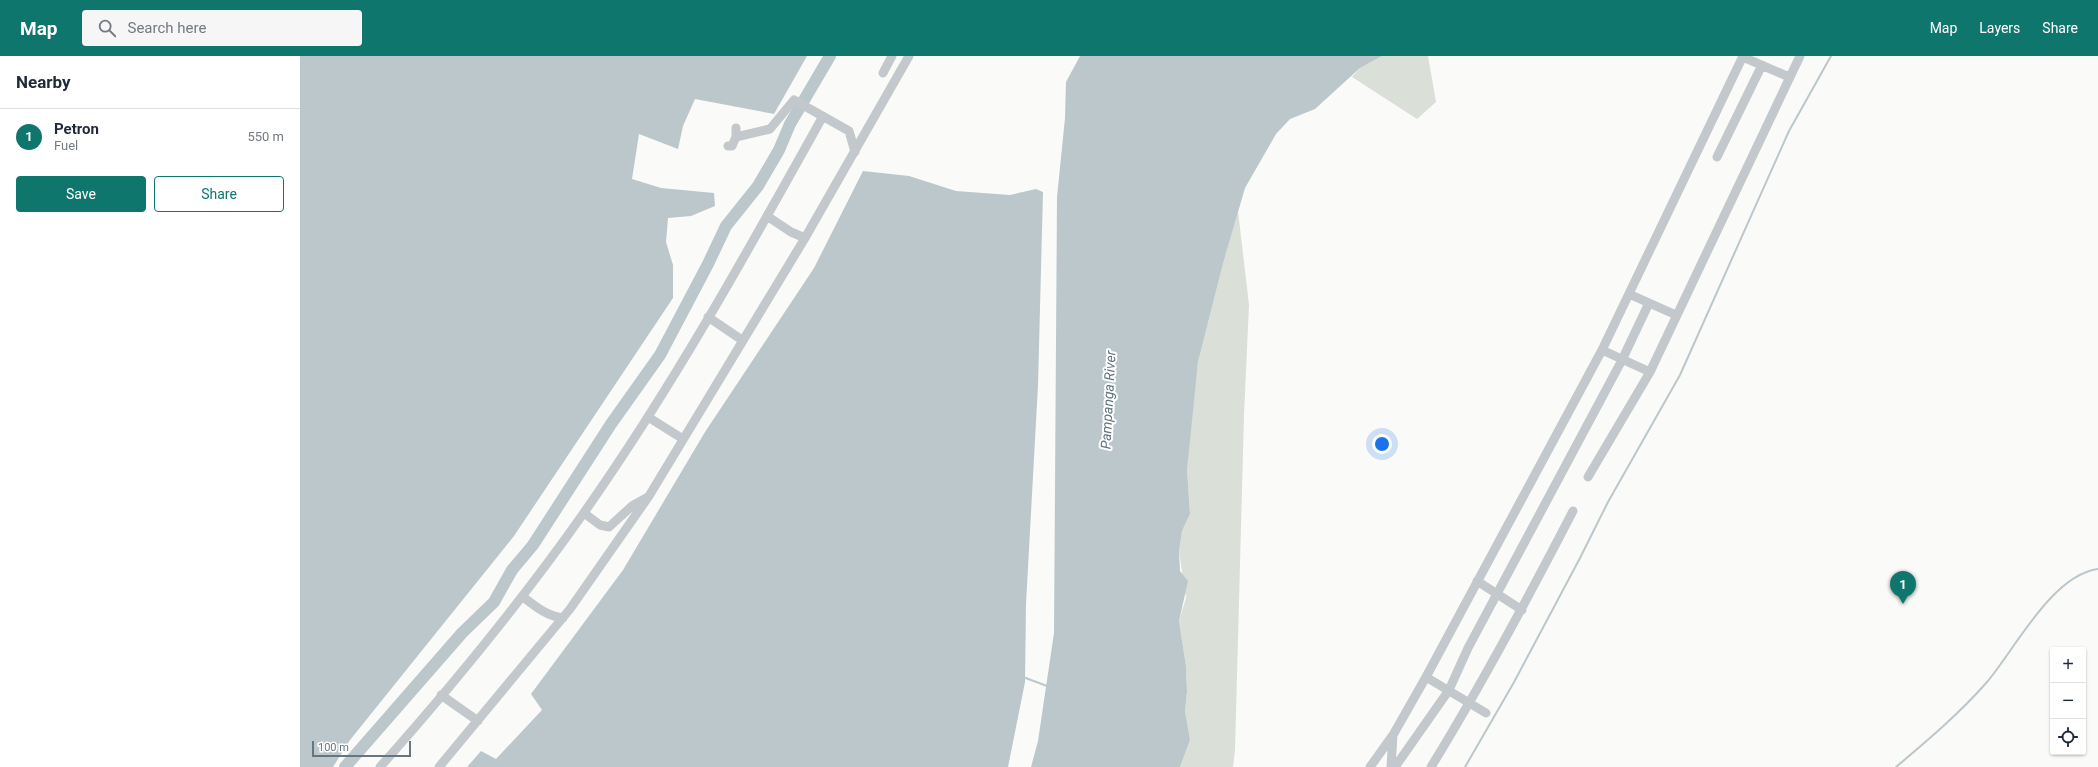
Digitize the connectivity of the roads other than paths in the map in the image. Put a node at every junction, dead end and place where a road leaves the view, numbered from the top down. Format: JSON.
{"nodes":[{"id":1,"x":892,"y":56,"type":"edge"},
{"id":2,"x":909,"y":56,"type":"edge"},
{"id":3,"x":1743,"y":56,"type":"edge"},
{"id":4,"x":1800,"y":56,"type":"edge"},
{"id":5,"x":1762,"y":65,"type":"junction"},
{"id":6,"x":883,"y":73,"type":"dead end"},
{"id":7,"x":1790,"y":77,"type":"junction"},
{"id":8,"x":823,"y":116,"type":"junction"},
{"id":9,"x":736,"y":128,"type":"dead end"},
{"id":10,"x":736,"y":137,"type":"junction"},
{"id":11,"x":728,"y":146,"type":"dead end"},
{"id":12,"x":855,"y":152,"type":"junction"},
{"id":13,"x":1717,"y":157,"type":"dead end"},
{"id":14,"x":767,"y":216,"type":"junction"},
{"id":15,"x":805,"y":238,"type":"junction"},
{"id":16,"x":1629,"y":294,"type":"junction"},
{"id":17,"x":1649,"y":303,"type":"junction"},
{"id":18,"x":1676,"y":315,"type":"junction"},
{"id":19,"x":708,"y":317,"type":"junction"},
{"id":20,"x":742,"y":340,"type":"junction"},
{"id":21,"x":1602,"y":350,"type":"junction"},
{"id":22,"x":1622,"y":360,"type":"junction"},
{"id":23,"x":1650,"y":372,"type":"junction"},
{"id":24,"x":648,"y":417,"type":"junction"},
{"id":25,"x":683,"y":439,"type":"junction"},
{"id":26,"x":1588,"y":477,"type":"dead end"},
{"id":27,"x":649,"y":496,"type":"junction"},
{"id":28,"x":1572,"y":511,"type":"dead end"},
{"id":29,"x":584,"y":513,"type":"junction"},
{"id":30,"x":1477,"y":581,"type":"junction"},
{"id":31,"x":1497,"y":594,"type":"junction"},
{"id":32,"x":523,"y":597,"type":"junction"},
{"id":33,"x":1522,"y":610,"type":"junction"},
{"id":34,"x":563,"y":618,"type":"junction"},
{"id":35,"x":1426,"y":677,"type":"junction"},
{"id":36,"x":1449,"y":690,"type":"junction"},
{"id":37,"x":441,"y":695,"type":"junction"},
{"id":38,"x":1470,"y":702,"type":"junction"},
{"id":39,"x":1486,"y":712,"type":"dead end"},
{"id":40,"x":478,"y":721,"type":"junction"},
{"id":41,"x":1393,"y":735,"type":"junction"},
{"id":42,"x":382,"y":766,"type":"edge"},
{"id":43,"x":439,"y":767,"type":"edge"},
{"id":44,"x":1370,"y":767,"type":"edge"},
{"id":45,"x":1391,"y":767,"type":"edge"},
{"id":46,"x":1395,"y":767,"type":"edge"},
{"id":47,"x":1431,"y":767,"type":"edge"}],
"edges":[{"from":1,"to":6,"type":"street"},
{"from":2,"to":12,"type":"street"},
{"from":3,"to":5,"type":"street"},
{"from":3,"to":16,"type":"street"},
{"from":4,"to":7,"type":"street"},
{"from":5,"to":7,"type":"street"},
{"from":5,"to":13,"type":"street"},
{"from":7,"to":18,"type":"street"},
{"from":8,"to":10,"type":"street"},
{"from":8,"to":12,"type":"street"},
{"from":8,"to":14,"type":"street"},
{"from":9,"to":10,"type":"street"},
{"from":10,"to":11,"type":"street"},
{"from":12,"to":15,"type":"street"},
{"from":14,"to":15,"type":"street"},
{"from":14,"to":19,"type":"street"},
{"from":15,"to":20,"type":"street"},
{"from":16,"to":17,"type":"street"},
{"from":16,"to":21,"type":"street"},
{"from":17,"to":18,"type":"street"},
{"from":17,"to":22,"type":"street"},
{"from":18,"to":23,"type":"street"},
{"from":19,"to":20,"type":"street"},
{"from":19,"to":24,"type":"street"},
{"from":20,"to":25,"type":"street"},
{"from":21,"to":22,"type":"street"},
{"from":21,"to":30,"type":"street"},
{"from":22,"to":23,"type":"street"},
{"from":22,"to":31,"type":"street"},
{"from":23,"to":26,"type":"street"},
{"from":24,"to":25,"type":"street"},
{"from":24,"to":29,"type":"street"},
{"from":25,"to":27,"type":"street"},
{"from":27,"to":29,"type":"street"},
{"from":27,"to":34,"type":"street"},
{"from":28,"to":33,"type":"street"},
{"from":29,"to":32,"type":"street"},
{"from":30,"to":31,"type":"street"},
{"from":30,"to":35,"type":"street"},
{"from":31,"to":33,"type":"street"},
{"from":31,"to":36,"type":"street"},
{"from":32,"to":34,"type":"street"},
{"from":32,"to":37,"type":"street"},
{"from":33,"to":38,"type":"street"},
{"from":34,"to":40,"type":"street"},
{"from":35,"to":36,"type":"street"},
{"from":35,"to":41,"type":"street"},
{"from":36,"to":38,"type":"street"},
{"from":36,"to":46,"type":"street"},
{"from":37,"to":40,"type":"street"},
{"from":37,"to":42,"type":"street"},
{"from":38,"to":39,"type":"street"},
{"from":38,"to":47,"type":"street"},
{"from":40,"to":43,"type":"street"},
{"from":41,"to":44,"type":"street"},
{"from":41,"to":45,"type":"street"}]}
